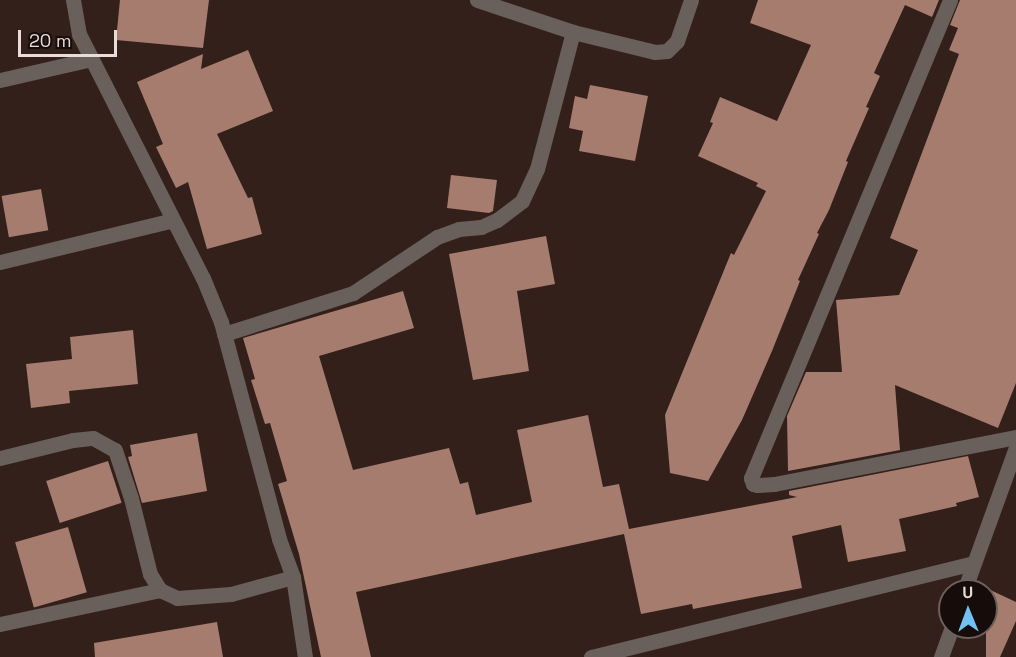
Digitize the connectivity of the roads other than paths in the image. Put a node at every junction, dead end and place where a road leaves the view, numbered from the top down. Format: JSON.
{"nodes":[{"id":1,"x":73,"y":0,"type":"edge"},
{"id":2,"x":477,"y":0,"type":"edge"},
{"id":3,"x":691,"y":0,"type":"edge"},
{"id":4,"x":950,"y":0,"type":"edge"},
{"id":5,"x":573,"y":32,"type":"junction"},
{"id":6,"x":91,"y":59,"type":"junction"},
{"id":7,"x":0,"y":80,"type":"edge"},
{"id":8,"x":173,"y":220,"type":"junction"},
{"id":9,"x":0,"y":262,"type":"edge"},
{"id":10,"x":224,"y":334,"type":"junction"},
{"id":11,"x":1016,"y":436,"type":"edge"},
{"id":12,"x":1016,"y":447,"type":"edge"},
{"id":13,"x":0,"y":458,"type":"edge"},
{"id":14,"x":974,"y":563,"type":"junction"},
{"id":15,"x":293,"y":577,"type":"junction"},
{"id":16,"x":968,"y":579,"type":"edge"},
{"id":17,"x":160,"y":590,"type":"junction"},
{"id":18,"x":0,"y":624,"type":"edge"},
{"id":19,"x":947,"y":639,"type":"edge"},
{"id":20,"x":305,"y":657,"type":"edge"},
{"id":21,"x":591,"y":657,"type":"edge"},
{"id":22,"x":941,"y":657,"type":"edge"}],
"edges":[{"from":1,"to":6,"type":"street"},
{"from":2,"to":5,"type":"street"},
{"from":3,"to":5,"type":"street"},
{"from":4,"to":11,"type":"street"},
{"from":5,"to":10,"type":"street"},
{"from":6,"to":7,"type":"street"},
{"from":6,"to":8,"type":"street"},
{"from":8,"to":9,"type":"street"},
{"from":8,"to":10,"type":"street"},
{"from":10,"to":15,"type":"street"},
{"from":12,"to":14,"type":"street"},
{"from":13,"to":17,"type":"street"},
{"from":14,"to":16,"type":"street"},
{"from":14,"to":21,"type":"street"},
{"from":15,"to":17,"type":"street"},
{"from":15,"to":20,"type":"street"},
{"from":17,"to":18,"type":"street"},
{"from":19,"to":22,"type":"street"}]}
